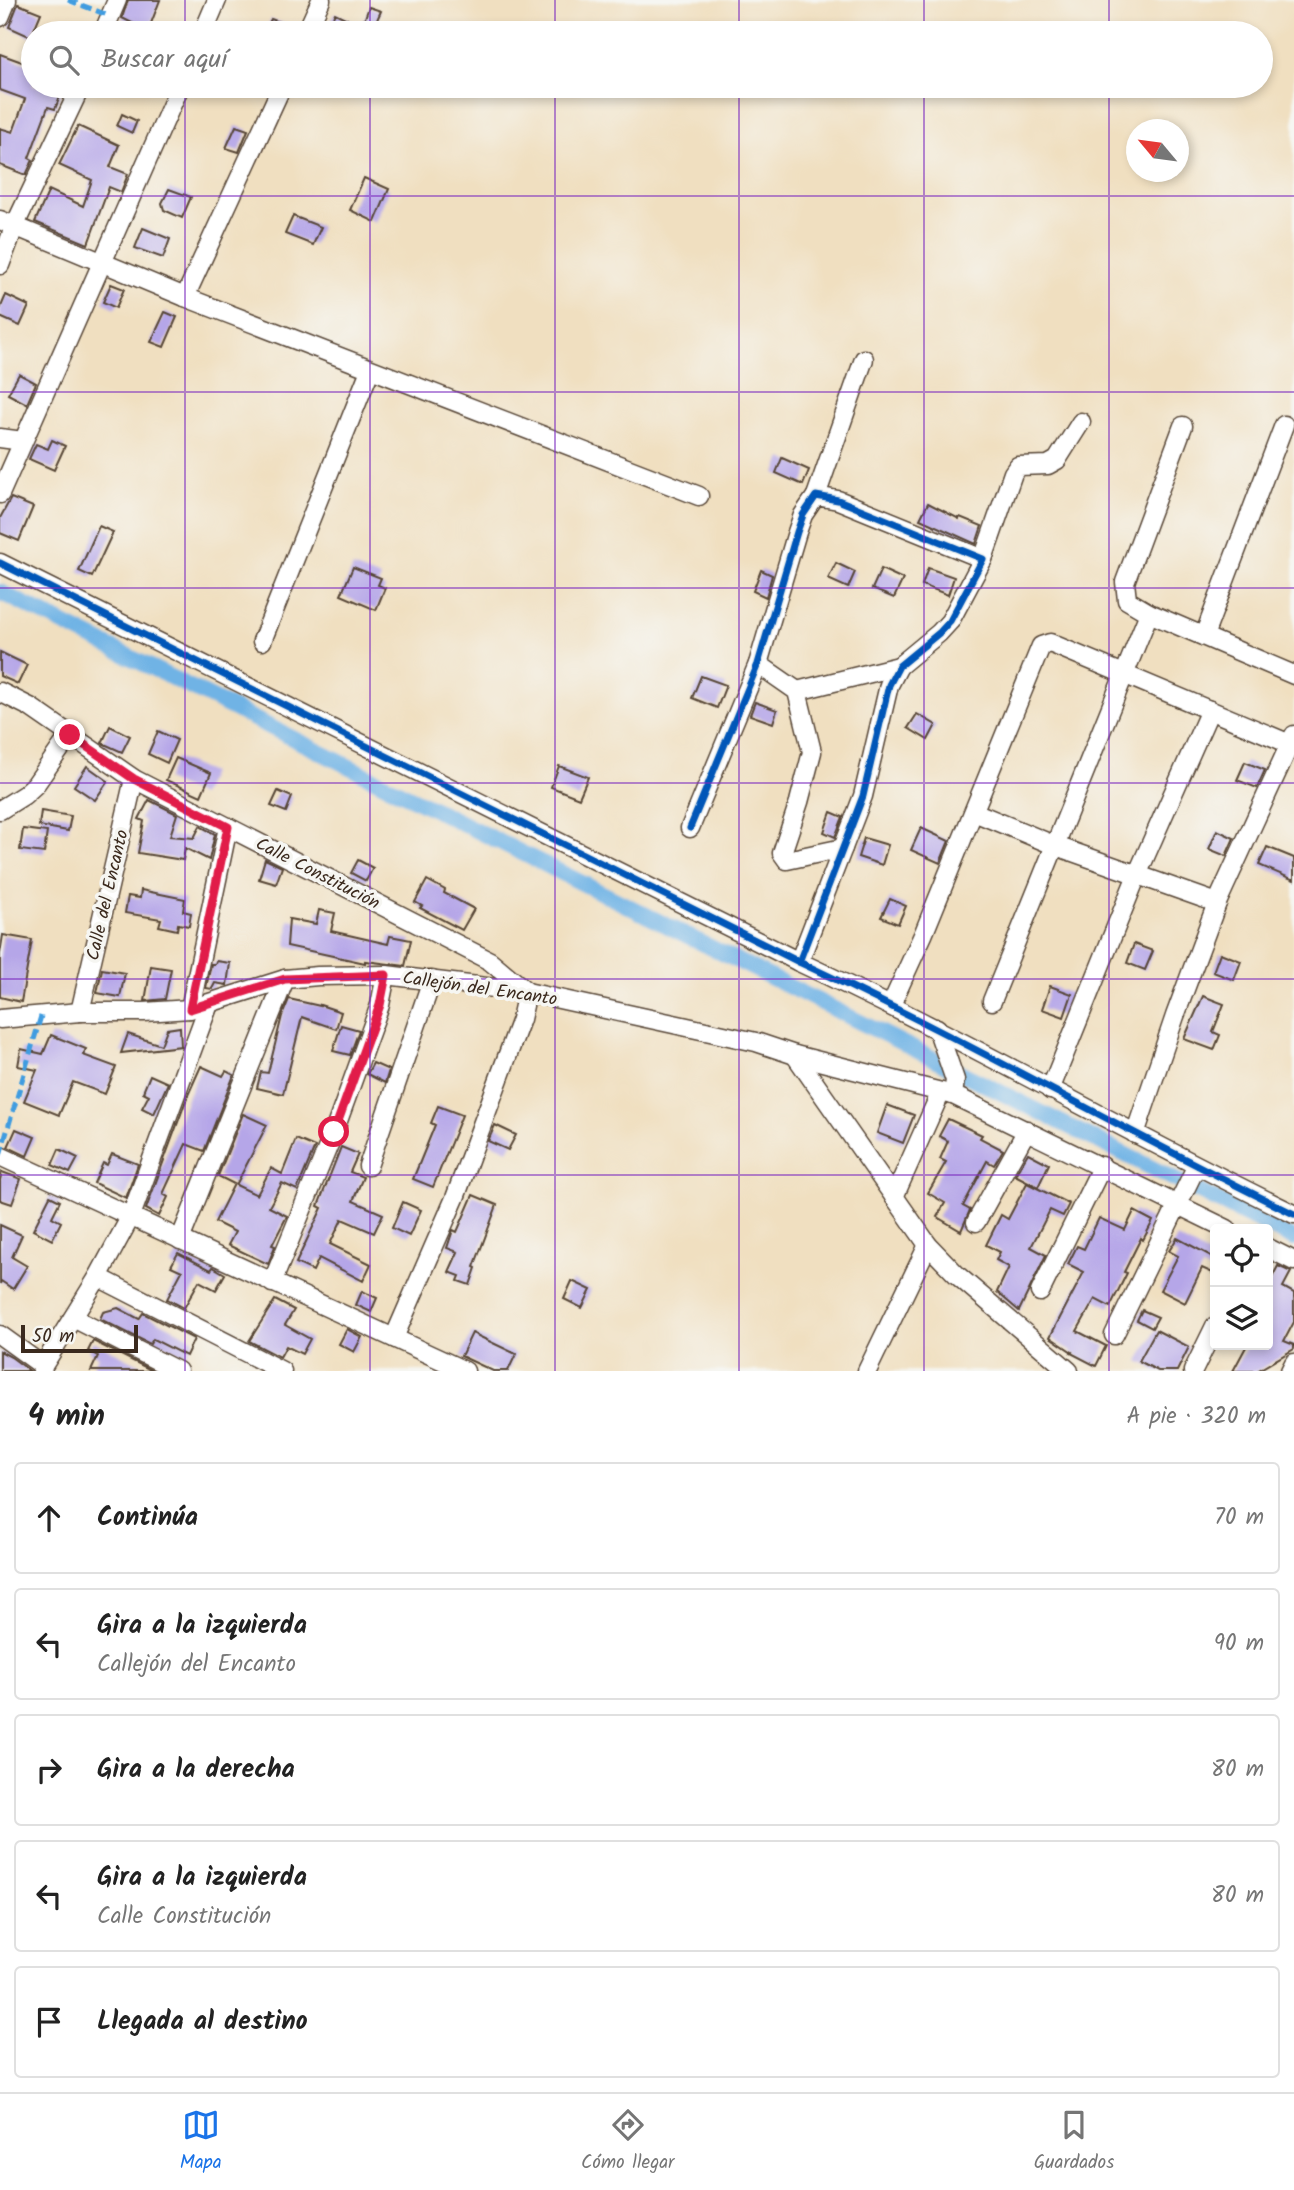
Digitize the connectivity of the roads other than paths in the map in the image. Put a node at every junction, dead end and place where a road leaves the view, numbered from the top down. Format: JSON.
{"nodes":[{"id":1,"x":7,"y":0,"type":"edge"},
{"id":2,"x":117,"y":0,"type":"edge"},
{"id":3,"x":217,"y":0,"type":"edge"},
{"id":4,"x":321,"y":0,"type":"edge"},
{"id":5,"x":0,"y":17,"type":"edge"},
{"id":6,"x":108,"y":21,"type":"edge"},
{"id":7,"x":208,"y":21,"type":"edge"},
{"id":8,"x":311,"y":21,"type":"edge"},
{"id":9,"x":75,"y":98,"type":"edge"},
{"id":10,"x":175,"y":98,"type":"edge"},
{"id":11,"x":276,"y":98,"type":"edge"},
{"id":12,"x":7,"y":223,"type":"edge"},
{"id":13,"x":104,"y":262,"type":"junction"},
{"id":14,"x":0,"y":265,"type":"edge"},
{"id":15,"x":185,"y":297,"type":"junction"},
{"id":16,"x":864,"y":359,"type":"dead end"},
{"id":17,"x":370,"y":370,"type":"junction"},
{"id":18,"x":1081,"y":422,"type":"dead end"},
{"id":19,"x":1284,"y":425,"type":"dead end"},
{"id":20,"x":1183,"y":426,"type":"dead end"},
{"id":21,"x":0,"y":438,"type":"edge"},
{"id":22,"x":23,"y":441,"type":"junction"},
{"id":23,"x":0,"y":494,"type":"edge"},
{"id":24,"x":699,"y":496,"type":"dead end"},
{"id":25,"x":816,"y":496,"type":"junction"},
{"id":26,"x":983,"y":559,"type":"junction"},
{"id":27,"x":0,"y":563,"type":"edge"},
{"id":28,"x":1149,"y":613,"type":"junction"},
{"id":29,"x":1204,"y":636,"type":"junction"},
{"id":30,"x":261,"y":641,"type":"dead end"},
{"id":31,"x":758,"y":664,"type":"junction"},
{"id":32,"x":899,"y":666,"type":"junction"},
{"id":33,"x":1292,"y":669,"type":"edge"},
{"id":34,"x":1123,"y":675,"type":"junction"},
{"id":35,"x":797,"y":691,"type":"junction"},
{"id":36,"x":0,"y":692,"type":"edge"},
{"id":37,"x":1210,"y":710,"type":"junction"},
{"id":38,"x":70,"y":735,"type":"junction"},
{"id":39,"x":1292,"y":739,"type":"edge"},
{"id":40,"x":134,"y":779,"type":"junction"},
{"id":41,"x":0,"y":810,"type":"edge"},
{"id":42,"x":974,"y":812,"type":"junction"},
{"id":43,"x":228,"y":827,"type":"junction"},
{"id":44,"x":690,"y":828,"type":"dead end"},
{"id":45,"x":1056,"y":846,"type":"junction"},
{"id":46,"x":843,"y":848,"type":"junction"},
{"id":47,"x":1137,"y":875,"type":"junction"},
{"id":48,"x":1217,"y":903,"type":"junction"},
{"id":49,"x":799,"y":962,"type":"junction"},
{"id":50,"x":386,"y":975,"type":"junction"},
{"id":51,"x":285,"y":979,"type":"junction"},
{"id":52,"x":432,"y":980,"type":"junction"},
{"id":53,"x":527,"y":992,"type":"junction"},
{"id":54,"x":992,"y":1001,"type":"dead end"},
{"id":55,"x":209,"y":1004,"type":"junction"},
{"id":56,"x":891,"y":1005,"type":"junction"},
{"id":57,"x":190,"y":1009,"type":"junction"},
{"id":58,"x":80,"y":1012,"type":"junction"},
{"id":59,"x":0,"y":1019,"type":"edge"},
{"id":60,"x":940,"y":1035,"type":"junction"},
{"id":61,"x":795,"y":1055,"type":"junction"},
{"id":62,"x":950,"y":1089,"type":"junction"},
{"id":63,"x":1050,"y":1090,"type":"junction"},
{"id":64,"x":1027,"y":1130,"type":"junction"},
{"id":65,"x":1135,"y":1135,"type":"junction"},
{"id":66,"x":0,"y":1156,"type":"edge"},
{"id":67,"x":368,"y":1166,"type":"dead end"},
{"id":68,"x":1102,"y":1166,"type":"junction"},
{"id":69,"x":1195,"y":1170,"type":"junction"},
{"id":70,"x":894,"y":1197,"type":"junction"},
{"id":71,"x":1180,"y":1201,"type":"junction"},
{"id":72,"x":1294,"y":1214,"type":"edge"},
{"id":73,"x":131,"y":1216,"type":"junction"},
{"id":74,"x":976,"y":1222,"type":"dead end"},
{"id":75,"x":1219,"y":1224,"type":"edge"},
{"id":76,"x":180,"y":1240,"type":"junction"},
{"id":77,"x":928,"y":1245,"type":"junction"},
{"id":78,"x":1273,"y":1250,"type":"edge"},
{"id":79,"x":1294,"y":1261,"type":"edge"},
{"id":80,"x":98,"y":1277,"type":"junction"},
{"id":81,"x":272,"y":1283,"type":"junction"},
{"id":82,"x":1040,"y":1292,"type":"dead end"},
{"id":83,"x":73,"y":1318,"type":"junction"},
{"id":84,"x":0,"y":1335,"type":"edge"},
{"id":85,"x":1114,"y":1335,"type":"dead end"},
{"id":86,"x":1210,"y":1336,"type":"edge"},
{"id":87,"x":394,"y":1338,"type":"junction"},
{"id":88,"x":1294,"y":1363,"type":"edge"},
{"id":89,"x":42,"y":1368,"type":"edge"},
{"id":90,"x":178,"y":1371,"type":"edge"},
{"id":91,"x":282,"y":1371,"type":"edge"},
{"id":92,"x":465,"y":1371,"type":"edge"},
{"id":93,"x":867,"y":1371,"type":"edge"},
{"id":94,"x":1069,"y":1371,"type":"edge"},
{"id":95,"x":1193,"y":1371,"type":"edge"},
{"id":96,"x":1290,"y":1371,"type":"edge"}],
"edges":[{"from":1,"to":5,"type":"street"},
{"from":2,"to":6,"type":"street"},
{"from":3,"to":7,"type":"street"},
{"from":4,"to":8,"type":"street"},
{"from":9,"to":12,"type":"street"},
{"from":10,"to":13,"type":"street"},
{"from":11,"to":15,"type":"street"},
{"from":12,"to":13,"type":"street"},
{"from":12,"to":14,"type":"street"},
{"from":13,"to":15,"type":"street"},
{"from":13,"to":22,"type":"street"},
{"from":15,"to":17,"type":"street"},
{"from":16,"to":25,"type":"street"},
{"from":17,"to":24,"type":"street"},
{"from":17,"to":30,"type":"street"},
{"from":18,"to":26,"type":"street"},
{"from":19,"to":29,"type":"street"},
{"from":20,"to":28,"type":"street"},
{"from":21,"to":22,"type":"street"},
{"from":22,"to":23,"type":"street"},
{"from":25,"to":26,"type":"street"},
{"from":25,"to":31,"type":"street"},
{"from":26,"to":32,"type":"street"},
{"from":27,"to":49,"type":"street"},
{"from":28,"to":29,"type":"street"},
{"from":28,"to":34,"type":"street"},
{"from":29,"to":33,"type":"street"},
{"from":31,"to":35,"type":"street"},
{"from":31,"to":44,"type":"street"},
{"from":32,"to":35,"type":"street"},
{"from":32,"to":46,"type":"street"},
{"from":34,"to":37,"type":"street"},
{"from":34,"to":42,"type":"street"},
{"from":34,"to":45,"type":"street"},
{"from":35,"to":46,"type":"street"},
{"from":36,"to":38,"type":"street","name":"Calle Constitución"},
{"from":37,"to":39,"type":"street"},
{"from":37,"to":47,"type":"street"},
{"from":38,"to":40,"type":"street","name":"Calle Constitución"},
{"from":38,"to":41,"type":"street"},
{"from":39,"to":48,"type":"street"},
{"from":40,"to":43,"type":"street","name":"Calle Constitución"},
{"from":40,"to":58,"type":"street","name":"Calle del Encanto"},
{"from":42,"to":45,"type":"street"},
{"from":42,"to":56,"type":"street"},
{"from":43,"to":53,"type":"street","name":"Calle Constitución"},
{"from":43,"to":57,"type":"street"},
{"from":45,"to":47,"type":"street"},
{"from":45,"to":54,"type":"street"},
{"from":46,"to":49,"type":"street"},
{"from":47,"to":48,"type":"street"},
{"from":47,"to":63,"type":"street"},
{"from":48,"to":65,"type":"street"},
{"from":49,"to":56,"type":"street"},
{"from":50,"to":51,"type":"street","name":"Callejón del Encanto"},
{"from":50,"to":52,"type":"street","name":"Callejón del Encanto"},
{"from":50,"to":81,"type":"street"},
{"from":51,"to":55,"type":"street","name":"Callejón del Encanto"},
{"from":51,"to":76,"type":"street"},
{"from":52,"to":53,"type":"street","name":"Callejón del Encanto"},
{"from":52,"to":67,"type":"street"},
{"from":53,"to":61,"type":"street","name":"Callejón del Encanto"},
{"from":53,"to":87,"type":"street"},
{"from":55,"to":57,"type":"street","name":"Callejón del Encanto"},
{"from":55,"to":73,"type":"street"},
{"from":56,"to":60,"type":"street"},
{"from":57,"to":58,"type":"street","name":"Callejón del Encanto"},
{"from":58,"to":59,"type":"street","name":"Callejón del Encanto"},
{"from":60,"to":62,"type":"street"},
{"from":60,"to":63,"type":"street"},
{"from":61,"to":62,"type":"street","name":"Callejón del Encanto"},
{"from":61,"to":70,"type":"street"},
{"from":62,"to":64,"type":"street","name":"Callejón del Encanto"},
{"from":62,"to":70,"type":"street"},
{"from":63,"to":65,"type":"street"},
{"from":64,"to":68,"type":"street","name":"Callejón del Encanto"},
{"from":64,"to":74,"type":"street"},
{"from":65,"to":69,"type":"street"},
{"from":66,"to":73,"type":"street"},
{"from":68,"to":71,"type":"street","name":"Callejón del Encanto"},
{"from":68,"to":82,"type":"street"},
{"from":69,"to":71,"type":"street"},
{"from":69,"to":72,"type":"street"},
{"from":70,"to":77,"type":"street"},
{"from":71,"to":75,"type":"street","name":"Callejón del Encanto"},
{"from":71,"to":85,"type":"street"},
{"from":73,"to":76,"type":"street"},
{"from":73,"to":80,"type":"street"},
{"from":76,"to":81,"type":"street"},
{"from":77,"to":93,"type":"street"},
{"from":77,"to":94,"type":"street"},
{"from":78,"to":79,"type":"street"},
{"from":80,"to":83,"type":"street"},
{"from":80,"to":91,"type":"street"},
{"from":81,"to":87,"type":"street"},
{"from":83,"to":89,"type":"street"},
{"from":83,"to":90,"type":"street"},
{"from":84,"to":89,"type":"street"},
{"from":86,"to":95,"type":"street"},
{"from":87,"to":92,"type":"street"},
{"from":88,"to":96,"type":"street"}]}
